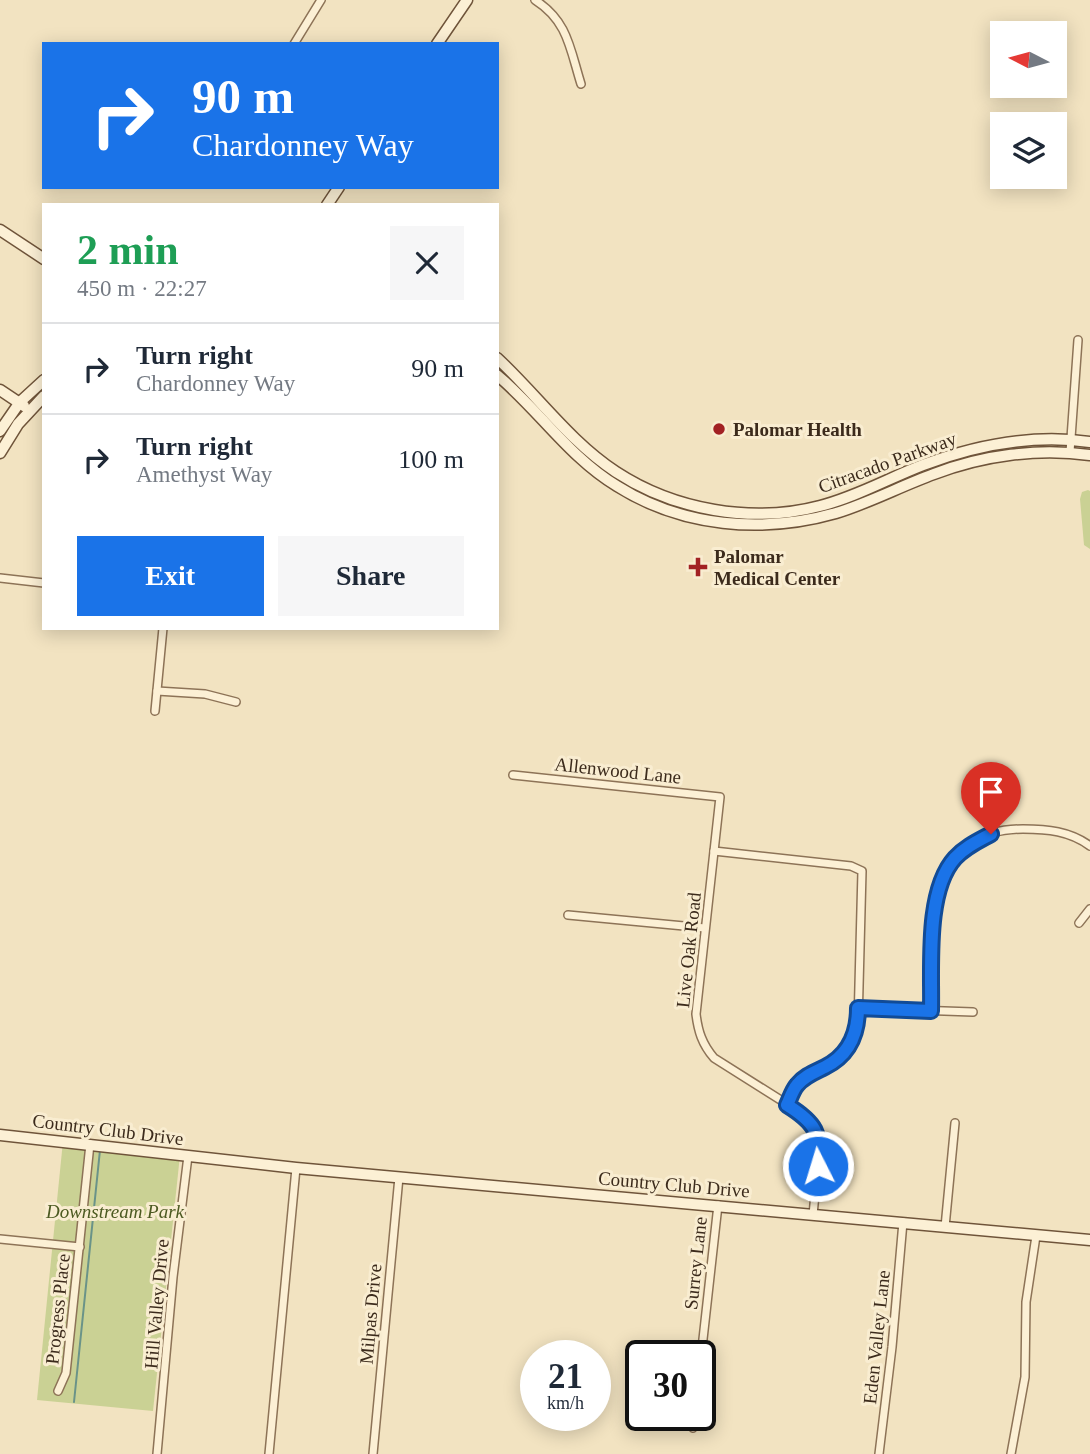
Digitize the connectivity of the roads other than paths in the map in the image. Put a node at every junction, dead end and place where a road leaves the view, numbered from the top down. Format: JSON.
{"nodes":[{"id":1,"x":321,"y":0,"type":"edge"},
{"id":2,"x":467,"y":0,"type":"edge"},
{"id":3,"x":536,"y":0,"type":"edge"},
{"id":4,"x":294,"y":42,"type":"edge"},
{"id":5,"x":438,"y":42,"type":"edge"},
{"id":6,"x":581,"y":83,"type":"dead end"},
{"id":7,"x":0,"y":230,"type":"edge"},
{"id":8,"x":42,"y":258,"type":"edge"},
{"id":9,"x":1078,"y":340,"type":"dead end"},
{"id":10,"x":499,"y":360,"type":"edge"},
{"id":11,"x":499,"y":376,"type":"edge"},
{"id":12,"x":42,"y":382,"type":"edge"},
{"id":13,"x":0,"y":390,"type":"edge"},
{"id":14,"x":42,"y":398,"type":"edge"},
{"id":15,"x":20,"y":402,"type":"junction"},
{"id":16,"x":30,"y":410,"type":"junction"},
{"id":17,"x":0,"y":431,"type":"edge"},
{"id":18,"x":1071,"y":439,"type":"junction"},
{"id":19,"x":1090,"y":442,"type":"edge"},
{"id":20,"x":1070,"y":452,"type":"junction"},
{"id":21,"x":0,"y":453,"type":"edge"},
{"id":22,"x":1090,"y":455,"type":"edge"},
{"id":23,"x":0,"y":578,"type":"edge"},
{"id":24,"x":42,"y":583,"type":"edge"},
{"id":25,"x":163,"y":630,"type":"edge"},
{"id":26,"x":157,"y":691,"type":"junction"},
{"id":27,"x":236,"y":702,"type":"dead end"},
{"id":28,"x":155,"y":711,"type":"dead end"},
{"id":29,"x":513,"y":775,"type":"dead end"},
{"id":30,"x":720,"y":797,"type":"joint"},
{"id":31,"x":1090,"y":846,"type":"edge"},
{"id":32,"x":714,"y":851,"type":"junction"},
{"id":33,"x":1090,"y":909,"type":"edge"},
{"id":34,"x":568,"y":915,"type":"dead end"},
{"id":35,"x":1079,"y":923,"type":"dead end"},
{"id":36,"x":705,"y":928,"type":"junction"},
{"id":37,"x":858,"y":1008,"type":"junction"},
{"id":38,"x":931,"y":1011,"type":"junction"},
{"id":39,"x":972,"y":1012,"type":"dead end"},
{"id":40,"x":787,"y":1105,"type":"junction"},
{"id":41,"x":954,"y":1123,"type":"dead end"},
{"id":42,"x":0,"y":1135,"type":"edge"},
{"id":43,"x":89,"y":1144,"type":"junction"},
{"id":44,"x":188,"y":1156,"type":"junction"},
{"id":45,"x":296,"y":1168,"type":"junction"},
{"id":46,"x":399,"y":1177,"type":"junction"},
{"id":47,"x":718,"y":1205,"type":"junction"},
{"id":48,"x":813,"y":1215,"type":"junction"},
{"id":49,"x":903,"y":1222,"type":"junction"},
{"id":50,"x":945,"y":1227,"type":"junction"},
{"id":51,"x":1036,"y":1236,"type":"junction"},
{"id":52,"x":0,"y":1239,"type":"edge"},
{"id":53,"x":1090,"y":1240,"type":"edge"},
{"id":54,"x":80,"y":1247,"type":"junction"},
{"id":55,"x":703,"y":1340,"type":"edge"},
{"id":56,"x":58,"y":1391,"type":"dead end"},
{"id":57,"x":157,"y":1454,"type":"edge"},
{"id":58,"x":269,"y":1454,"type":"edge"},
{"id":59,"x":373,"y":1454,"type":"edge"},
{"id":60,"x":879,"y":1454,"type":"edge"},
{"id":61,"x":1011,"y":1454,"type":"edge"}],
"edges":[{"from":1,"to":4,"type":"street"},
{"from":2,"to":5,"type":"main road"},
{"from":3,"to":6,"type":"street"},
{"from":7,"to":8,"type":"main road"},
{"from":9,"to":18,"type":"street"},
{"from":10,"to":18,"type":"main road","name":"Citracado Parkway"},
{"from":11,"to":20,"type":"main road","name":"Citracado Parkway"},
{"from":12,"to":15,"type":"main road"},
{"from":13,"to":15,"type":"main road"},
{"from":14,"to":16,"type":"main road"},
{"from":15,"to":16,"type":"main road"},
{"from":15,"to":17,"type":"main road"},
{"from":16,"to":21,"type":"main road"},
{"from":18,"to":19,"type":"main road","name":"Citracado Parkway"},
{"from":18,"to":20,"type":"street"},
{"from":20,"to":22,"type":"main road","name":"Citracado Parkway"},
{"from":23,"to":24,"type":"street"},
{"from":25,"to":26,"type":"street"},
{"from":26,"to":27,"type":"street"},
{"from":26,"to":28,"type":"street"},
{"from":29,"to":30,"type":"street","name":"Allenwood Lane"},
{"from":30,"to":32,"type":"street","name":"Live Oak Road"},
{"from":31,"to":38,"type":"street"},
{"from":32,"to":36,"type":"street","name":"Live Oak Road"},
{"from":32,"to":37,"type":"street"},
{"from":33,"to":35,"type":"street"},
{"from":34,"to":36,"type":"street"},
{"from":36,"to":40,"type":"street","name":"Live Oak Road"},
{"from":37,"to":38,"type":"street"},
{"from":37,"to":40,"type":"street"},
{"from":38,"to":39,"type":"street"},
{"from":40,"to":48,"type":"street","name":"Live Oak Road"},
{"from":41,"to":50,"type":"street"},
{"from":42,"to":43,"type":"main road","name":"Country Club Drive"},
{"from":43,"to":44,"type":"main road","name":"Country Club Drive"},
{"from":43,"to":54,"type":"street","name":"Progress Place"},
{"from":44,"to":45,"type":"main road","name":"Country Club Drive"},
{"from":44,"to":57,"type":"street","name":"Hill Valley Drive"},
{"from":45,"to":46,"type":"main road","name":"Country Club Drive"},
{"from":45,"to":58,"type":"street"},
{"from":46,"to":47,"type":"main road","name":"Country Club Drive"},
{"from":46,"to":59,"type":"street","name":"Milpas Drive"},
{"from":47,"to":48,"type":"main road","name":"Country Club Drive"},
{"from":47,"to":55,"type":"street","name":"Surrey Lane"},
{"from":48,"to":49,"type":"main road","name":"Country Club Drive"},
{"from":49,"to":50,"type":"main road","name":"Country Club Drive"},
{"from":49,"to":60,"type":"street","name":"Eden Valley Lane"},
{"from":50,"to":51,"type":"main road","name":"Country Club Drive"},
{"from":51,"to":53,"type":"main road","name":"Country Club Drive"},
{"from":51,"to":61,"type":"street"},
{"from":52,"to":54,"type":"street"},
{"from":54,"to":56,"type":"street","name":"Progress Place"}]}
